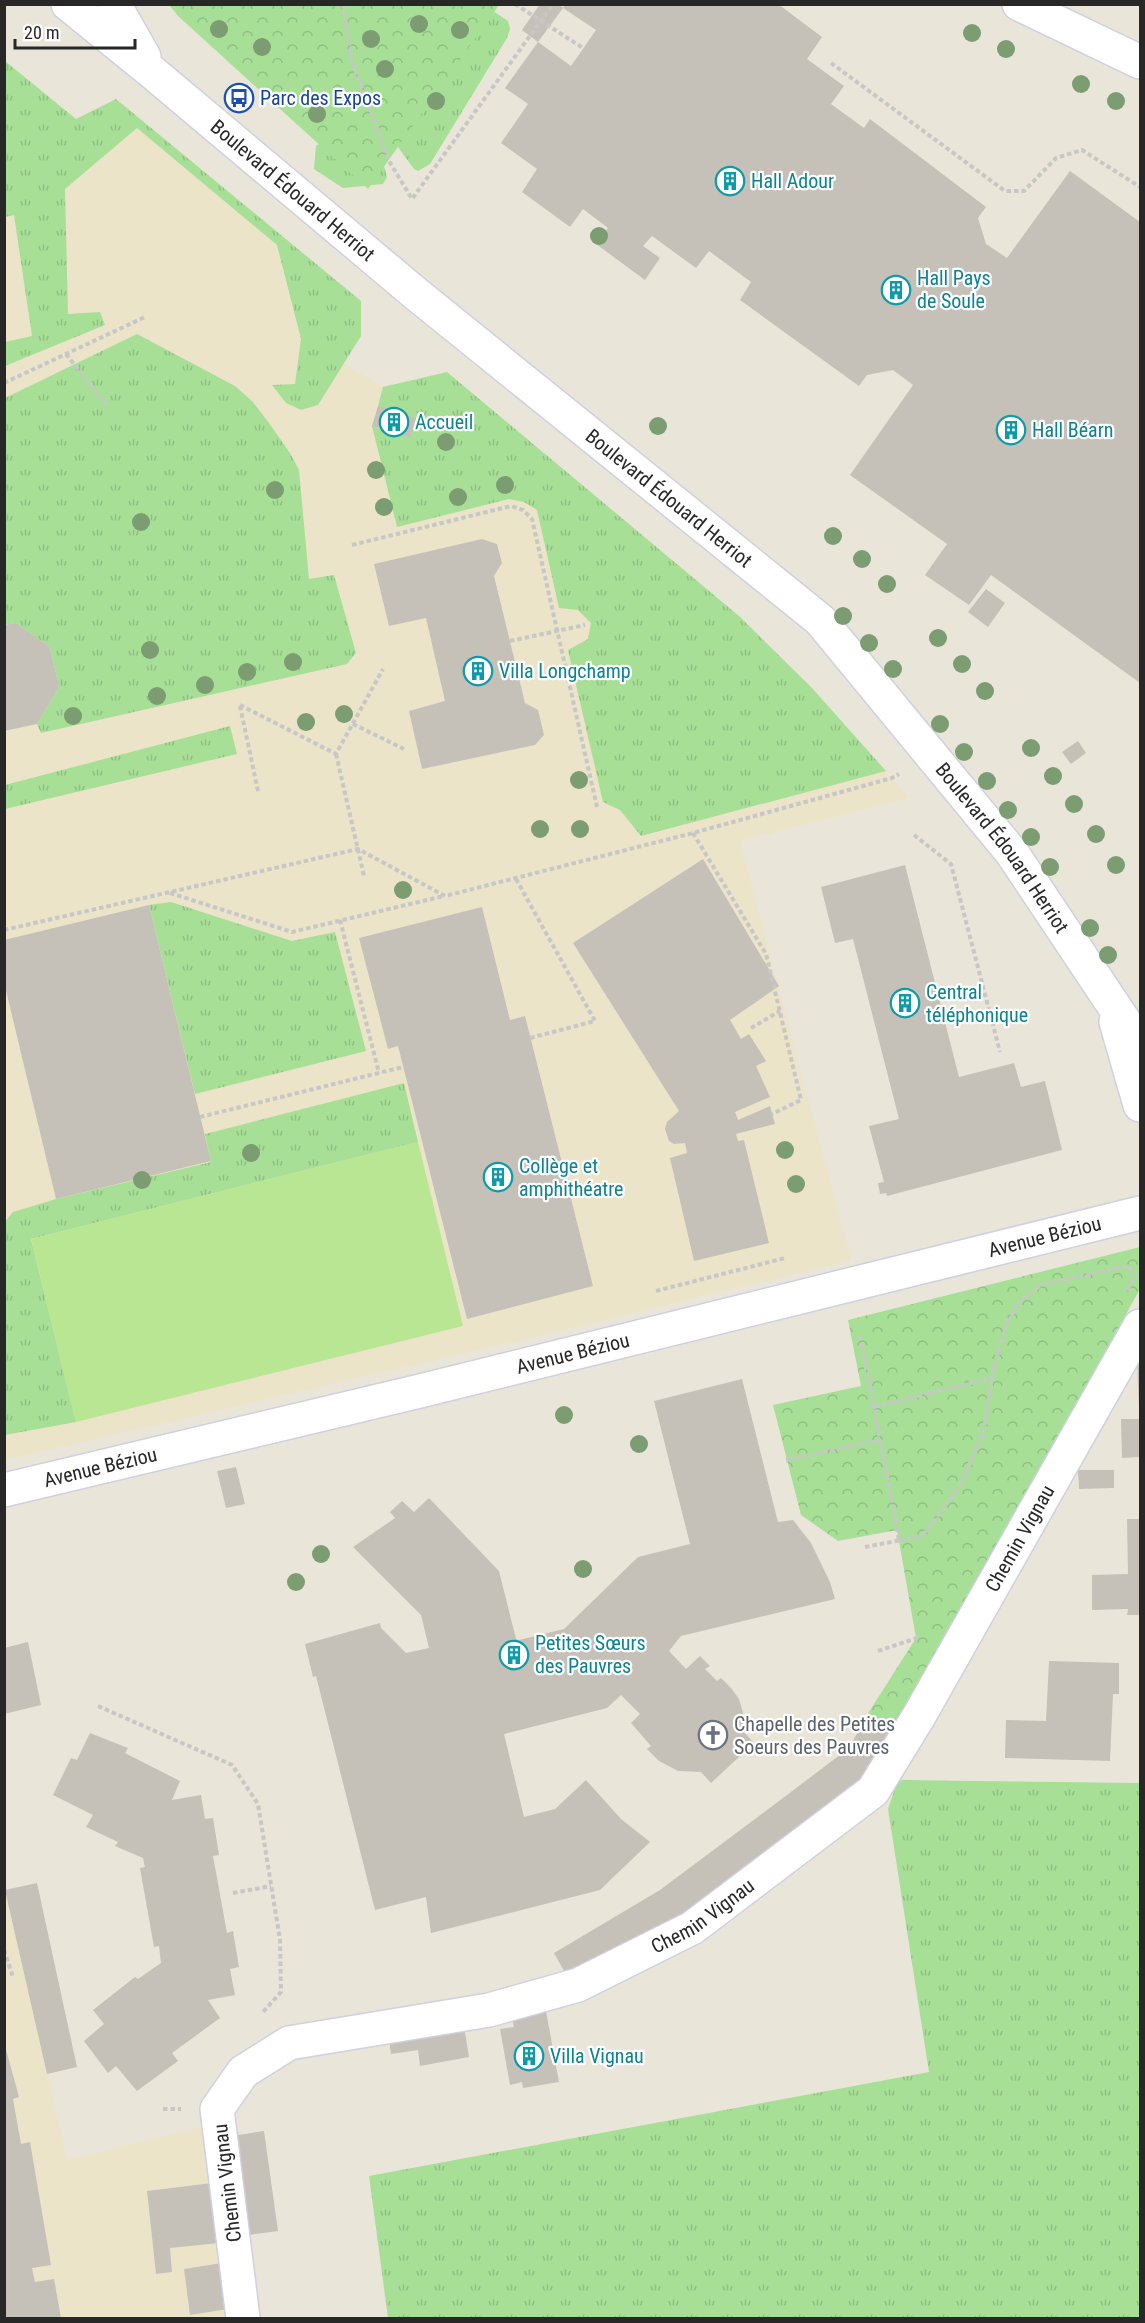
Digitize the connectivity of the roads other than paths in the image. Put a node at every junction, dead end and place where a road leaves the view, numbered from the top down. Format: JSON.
{"nodes":[{"id":1,"x":68,"y":4,"type":"edge"},
{"id":2,"x":114,"y":4,"type":"edge"},
{"id":3,"x":1019,"y":4,"type":"edge"},
{"id":4,"x":1140,"y":62,"type":"edge"},
{"id":5,"x":152,"y":72,"type":"junction"},
{"id":6,"x":1108,"y":997,"type":"junction"},
{"id":7,"x":1140,"y":1045,"type":"edge"},
{"id":8,"x":1140,"y":1105,"type":"edge"},
{"id":9,"x":1140,"y":1213,"type":"edge"},
{"id":10,"x":1140,"y":1326,"type":"edge"},
{"id":11,"x":4,"y":1490,"type":"edge"},
{"id":12,"x":243,"y":2319,"type":"edge"}],
"edges":[{"from":1,"to":5,"type":"street","name":"Boulevard Édouard Herriot"},
{"from":2,"to":5,"type":"street","name":"Boulevard Édouard Herriot"},
{"from":3,"to":4,"type":"street"},
{"from":5,"to":6,"type":"street","name":"Boulevard Édouard Herriot"},
{"from":6,"to":7,"type":"street","name":"Boulevard Édouard Herriot"},
{"from":6,"to":8,"type":"street","name":"Boulevard Édouard Herriot"},
{"from":9,"to":11,"type":"street","name":"Avenue Béziou"},
{"from":10,"to":12,"type":"street","name":"Chemin Vignau"}]}
